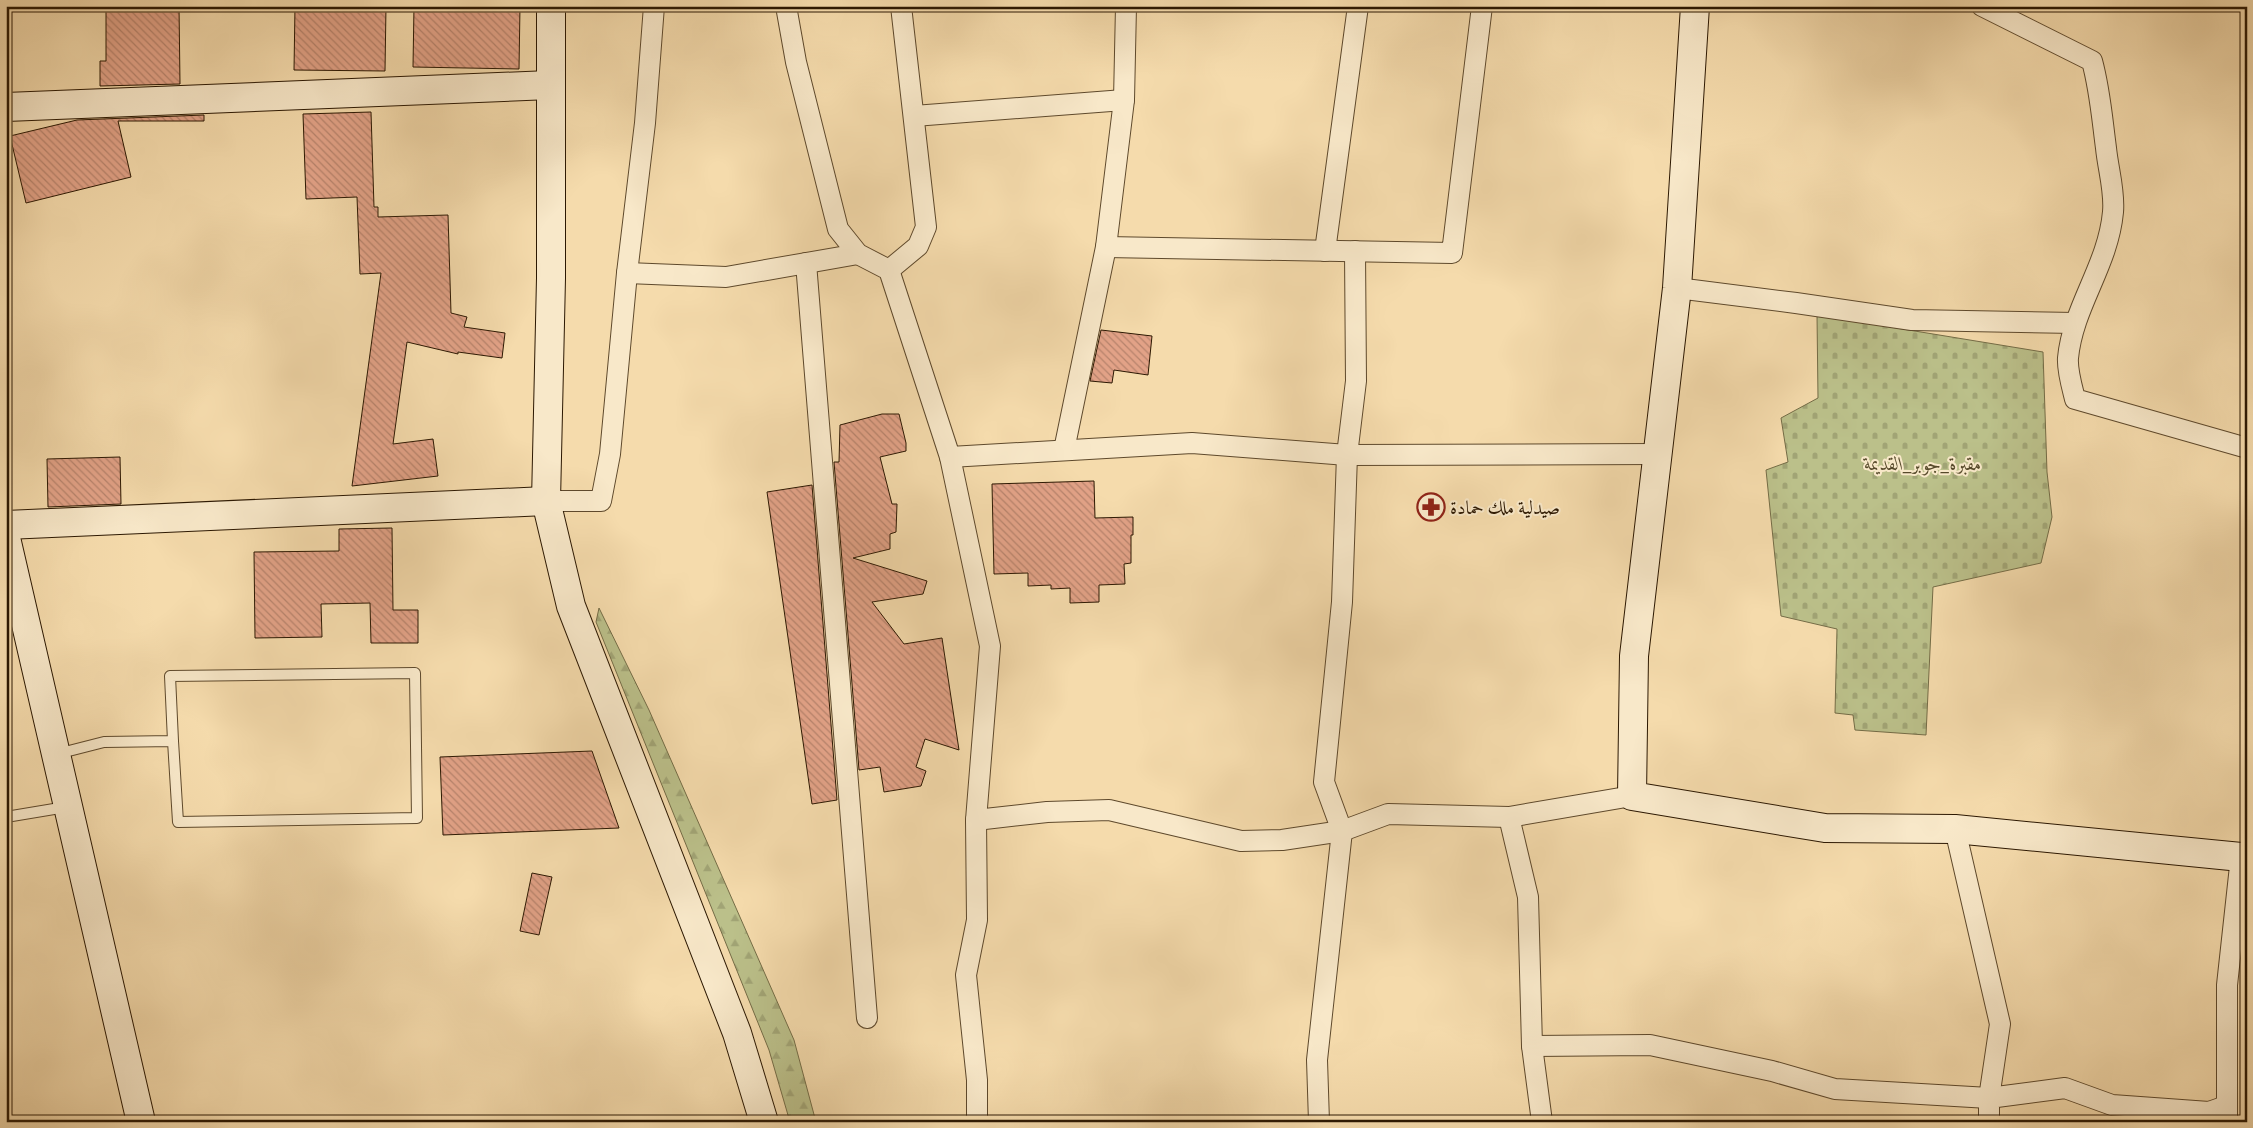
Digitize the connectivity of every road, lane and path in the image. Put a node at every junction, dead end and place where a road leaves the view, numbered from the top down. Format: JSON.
{"nodes":[{"id":1,"x":550,"y":6,"type":"edge"},
{"id":2,"x":654,"y":6,"type":"edge"},
{"id":3,"x":786,"y":6,"type":"edge"},
{"id":4,"x":901,"y":6,"type":"edge"},
{"id":5,"x":1126,"y":6,"type":"edge"},
{"id":6,"x":1358,"y":6,"type":"edge"},
{"id":7,"x":1482,"y":6,"type":"edge"},
{"id":8,"x":1695,"y":6,"type":"edge"},
{"id":9,"x":1982,"y":6,"type":"edge"},
{"id":10,"x":550,"y":84,"type":"junction"},
{"id":11,"x":1124,"y":100,"type":"junction"},
{"id":12,"x":6,"y":107,"type":"edge"},
{"id":13,"x":914,"y":116,"type":"junction"},
{"id":14,"x":1106,"y":247,"type":"junction"},
{"id":15,"x":1325,"y":251,"type":"junction"},
{"id":16,"x":1355,"y":251,"type":"junction"},
{"id":17,"x":858,"y":254,"type":"junction"},
{"id":18,"x":806,"y":263,"type":"junction"},
{"id":19,"x":889,"y":270,"type":"junction"},
{"id":20,"x":627,"y":273,"type":"junction"},
{"id":21,"x":1677,"y":288,"type":"junction"},
{"id":22,"x":2075,"y":323,"type":"junction"},
{"id":23,"x":2247,"y":448,"type":"edge"},
{"id":24,"x":1064,"y":450,"type":"junction"},
{"id":25,"x":1658,"y":454,"type":"junction"},
{"id":26,"x":1347,"y":455,"type":"junction"},
{"id":27,"x":950,"y":457,"type":"junction"},
{"id":28,"x":546,"y":501,"type":"junction"},
{"id":29,"x":6,"y":525,"type":"edge"},
{"id":30,"x":6,"y":538,"type":"edge"},
{"id":31,"x":173,"y":741,"type":"junction"},
{"id":32,"x":57,"y":754,"type":"junction"},
{"id":33,"x":1632,"y":796,"type":"junction"},
{"id":34,"x":70,"y":806,"type":"junction"},
{"id":35,"x":6,"y":817,"type":"edge"},
{"id":36,"x":1509,"y":817,"type":"junction"},
{"id":37,"x":976,"y":820,"type":"junction"},
{"id":38,"x":1954,"y":829,"type":"junction"},
{"id":39,"x":1342,"y":831,"type":"junction"},
{"id":40,"x":2244,"y":857,"type":"edge"},
{"id":41,"x":867,"y":1018,"type":"dead end"},
{"id":42,"x":1532,"y":1046,"type":"junction"},
{"id":43,"x":1989,"y":1098,"type":"junction"},
{"id":44,"x":2227,"y":1114,"type":"edge"},
{"id":45,"x":141,"y":1122,"type":"edge"},
{"id":46,"x":764,"y":1122,"type":"edge"},
{"id":47,"x":978,"y":1122,"type":"edge"},
{"id":48,"x":1319,"y":1122,"type":"edge"},
{"id":49,"x":1542,"y":1122,"type":"edge"},
{"id":50,"x":1989,"y":1122,"type":"edge"}],
"edges":[{"from":1,"to":10,"type":"street"},
{"from":2,"to":20,"type":"street"},
{"from":3,"to":17,"type":"street"},
{"from":4,"to":13,"type":"street"},
{"from":5,"to":11,"type":"street"},
{"from":6,"to":15,"type":"street"},
{"from":7,"to":16,"type":"street"},
{"from":8,"to":21,"type":"street"},
{"from":9,"to":22,"type":"street"},
{"from":10,"to":12,"type":"street"},
{"from":10,"to":28,"type":"street"},
{"from":11,"to":13,"type":"street"},
{"from":11,"to":14,"type":"street"},
{"from":13,"to":19,"type":"street"},
{"from":14,"to":15,"type":"street"},
{"from":14,"to":24,"type":"street"},
{"from":15,"to":16,"type":"street"},
{"from":16,"to":26,"type":"street"},
{"from":17,"to":18,"type":"street"},
{"from":17,"to":19,"type":"street"},
{"from":18,"to":20,"type":"street"},
{"from":18,"to":41,"type":"street"},
{"from":19,"to":27,"type":"street"},
{"from":20,"to":28,"type":"street"},
{"from":21,"to":22,"type":"street"},
{"from":21,"to":25,"type":"street"},
{"from":22,"to":23,"type":"street"},
{"from":24,"to":26,"type":"street"},
{"from":24,"to":27,"type":"street"},
{"from":25,"to":26,"type":"street"},
{"from":25,"to":33,"type":"street"},
{"from":26,"to":39,"type":"street"},
{"from":27,"to":37,"type":"street"},
{"from":28,"to":29,"type":"street"},
{"from":28,"to":46,"type":"street"},
{"from":30,"to":32,"type":"street"},
{"from":31,"to":31,"type":"lane"},
{"from":31,"to":32,"type":"lane"},
{"from":32,"to":34,"type":"street"},
{"from":33,"to":36,"type":"street"},
{"from":33,"to":38,"type":"street"},
{"from":34,"to":35,"type":"lane"},
{"from":34,"to":45,"type":"street"},
{"from":36,"to":39,"type":"street"},
{"from":36,"to":42,"type":"street"},
{"from":37,"to":39,"type":"street"},
{"from":37,"to":47,"type":"street"},
{"from":38,"to":40,"type":"street"},
{"from":38,"to":43,"type":"street"},
{"from":39,"to":48,"type":"street"},
{"from":40,"to":44,"type":"street"},
{"from":42,"to":43,"type":"street"},
{"from":42,"to":49,"type":"street"},
{"from":43,"to":44,"type":"street"},
{"from":43,"to":50,"type":"street"}]}
